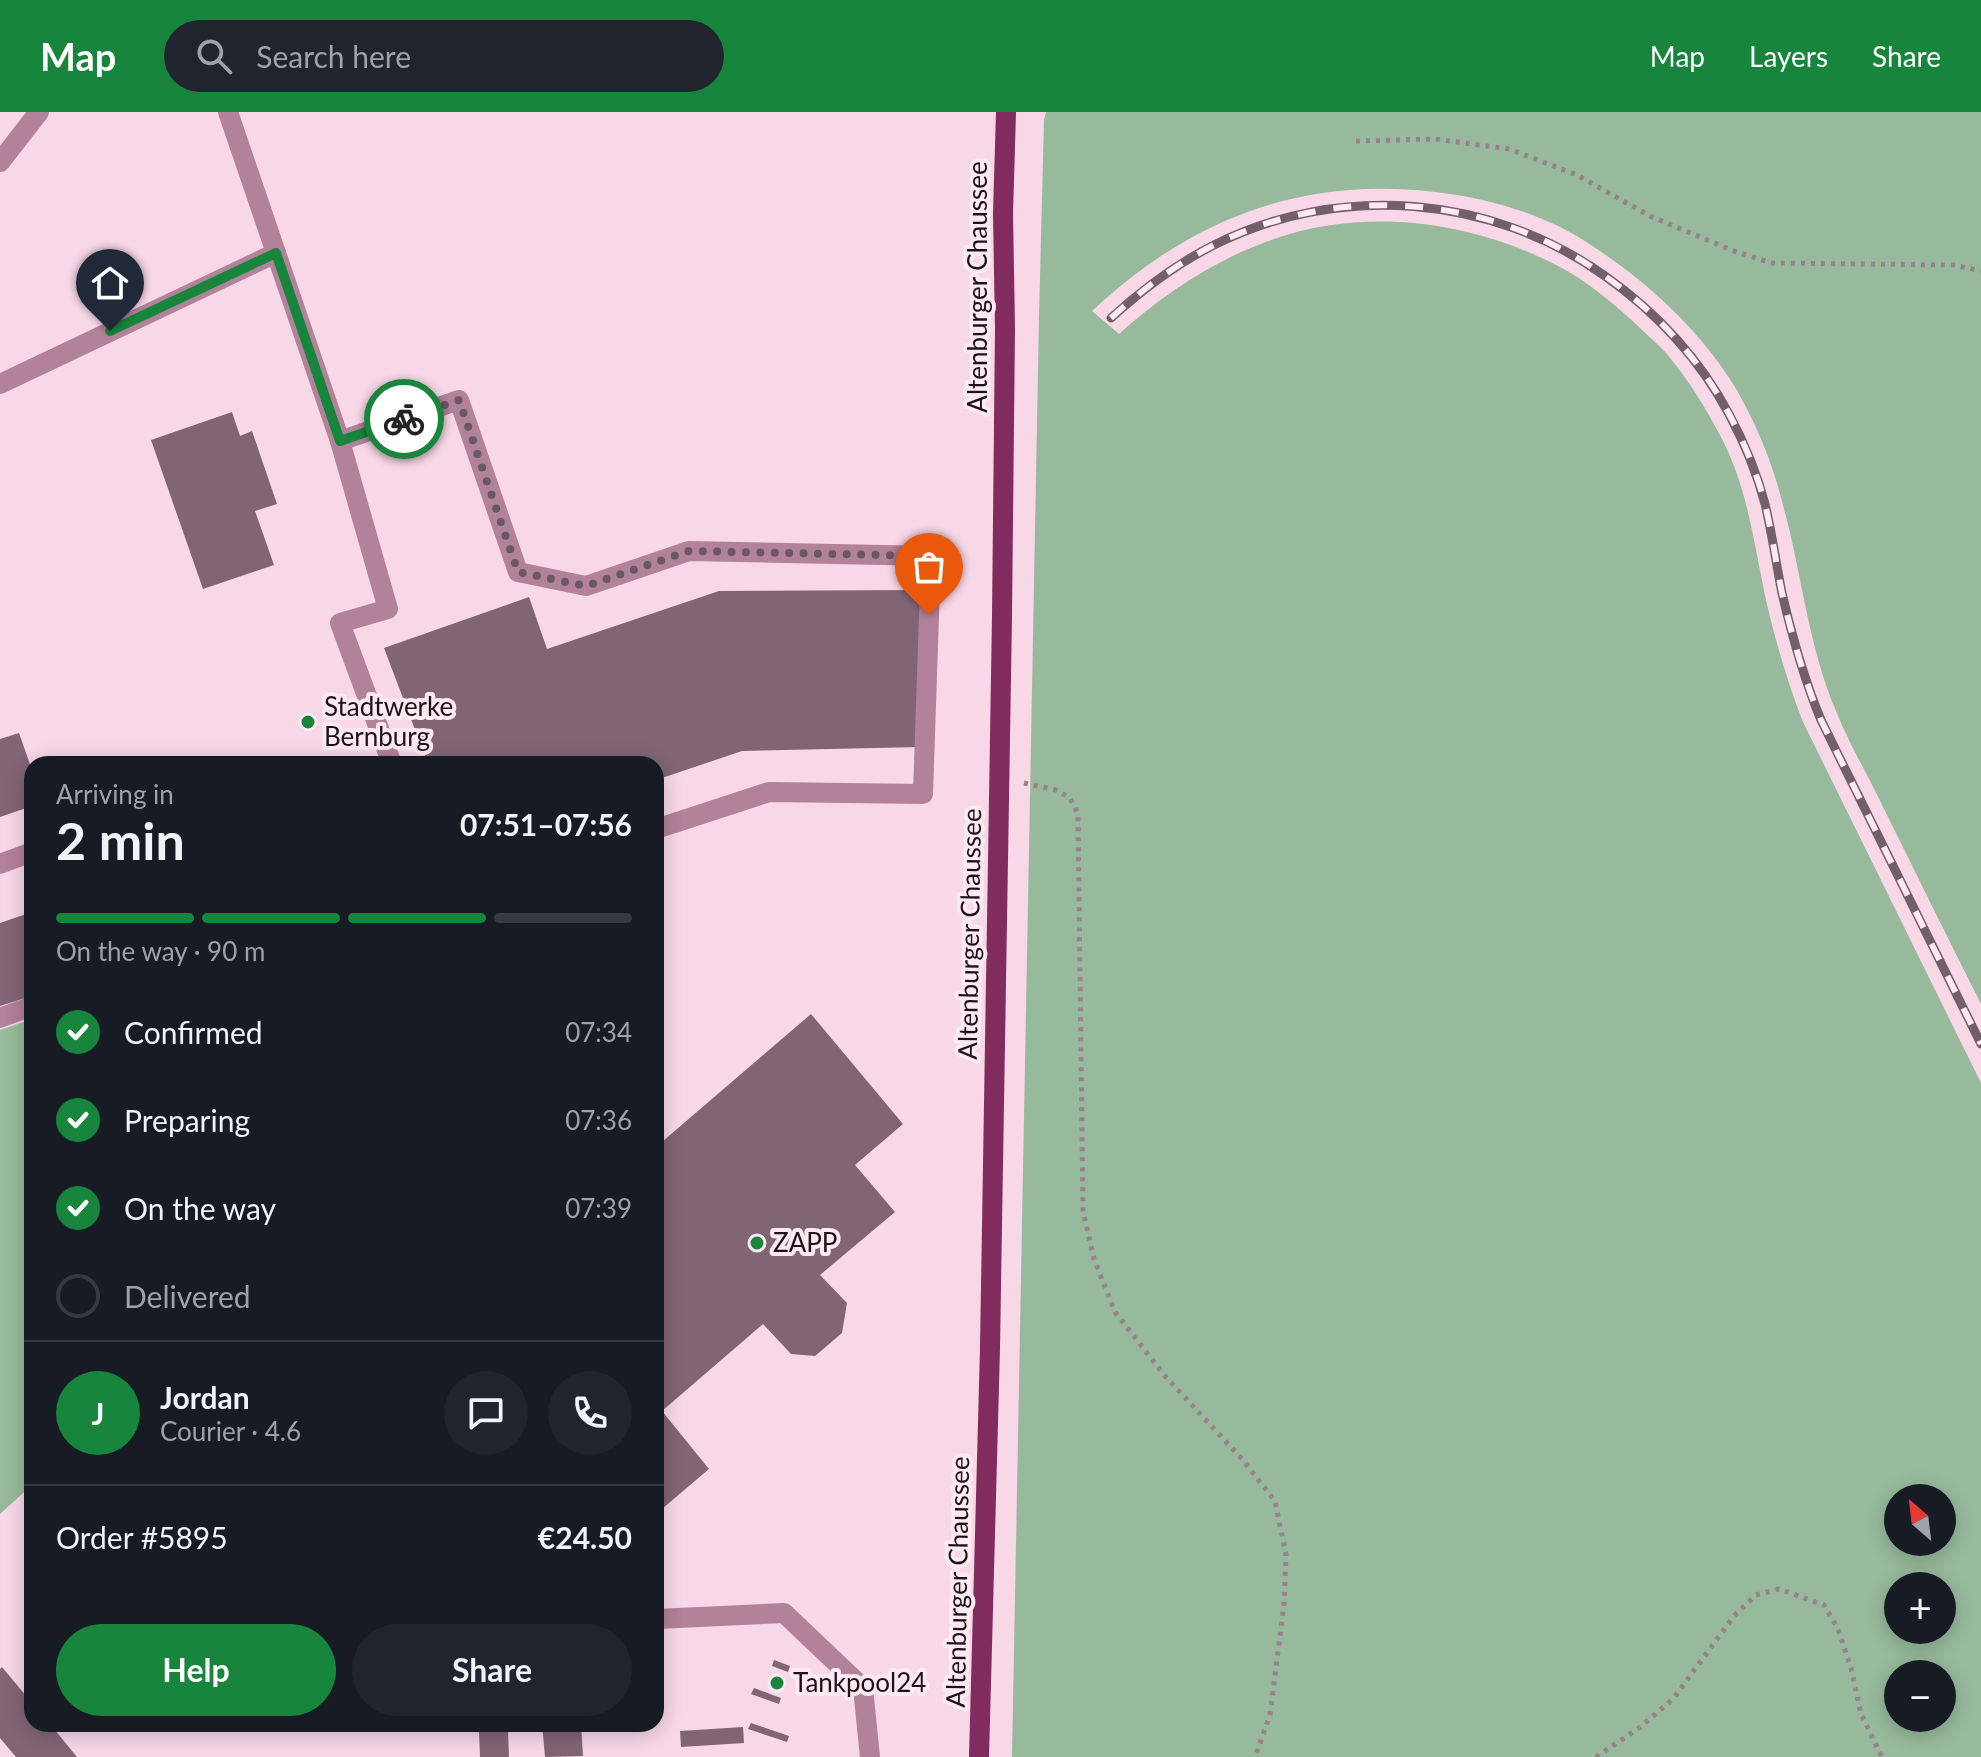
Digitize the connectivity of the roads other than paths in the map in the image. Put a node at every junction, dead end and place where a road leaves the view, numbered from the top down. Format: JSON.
{"nodes":[{"id":1,"x":39,"y":112,"type":"edge"},
{"id":2,"x":228,"y":112,"type":"edge"},
{"id":3,"x":1006,"y":112,"type":"edge"},
{"id":4,"x":0,"y":162,"type":"edge"},
{"id":5,"x":276,"y":253,"type":"junction"},
{"id":6,"x":0,"y":384,"type":"edge"},
{"id":7,"x":340,"y":441,"type":"junction"},
{"id":8,"x":389,"y":756,"type":"edge"},
{"id":9,"x":664,"y":826,"type":"edge"},
{"id":10,"x":24,"y":855,"type":"edge"},
{"id":11,"x":0,"y":864,"type":"edge"},
{"id":12,"x":24,"y":1009,"type":"edge"},
{"id":13,"x":0,"y":1018,"type":"edge"},
{"id":14,"x":664,"y":1619,"type":"edge"},
{"id":15,"x":870,"y":1757,"type":"edge"},
{"id":16,"x":979,"y":1757,"type":"edge"}],
"edges":[{"from":1,"to":4,"type":"lane"},
{"from":2,"to":5,"type":"lane"},
{"from":3,"to":16,"type":"main road","name":"Altenburger Chaussee"},
{"from":5,"to":6,"type":"lane"},
{"from":5,"to":7,"type":"lane"},
{"from":7,"to":8,"type":"lane"},
{"from":7,"to":9,"type":"lane"},
{"from":10,"to":11,"type":"lane"},
{"from":12,"to":13,"type":"lane"},
{"from":14,"to":15,"type":"lane"}]}
